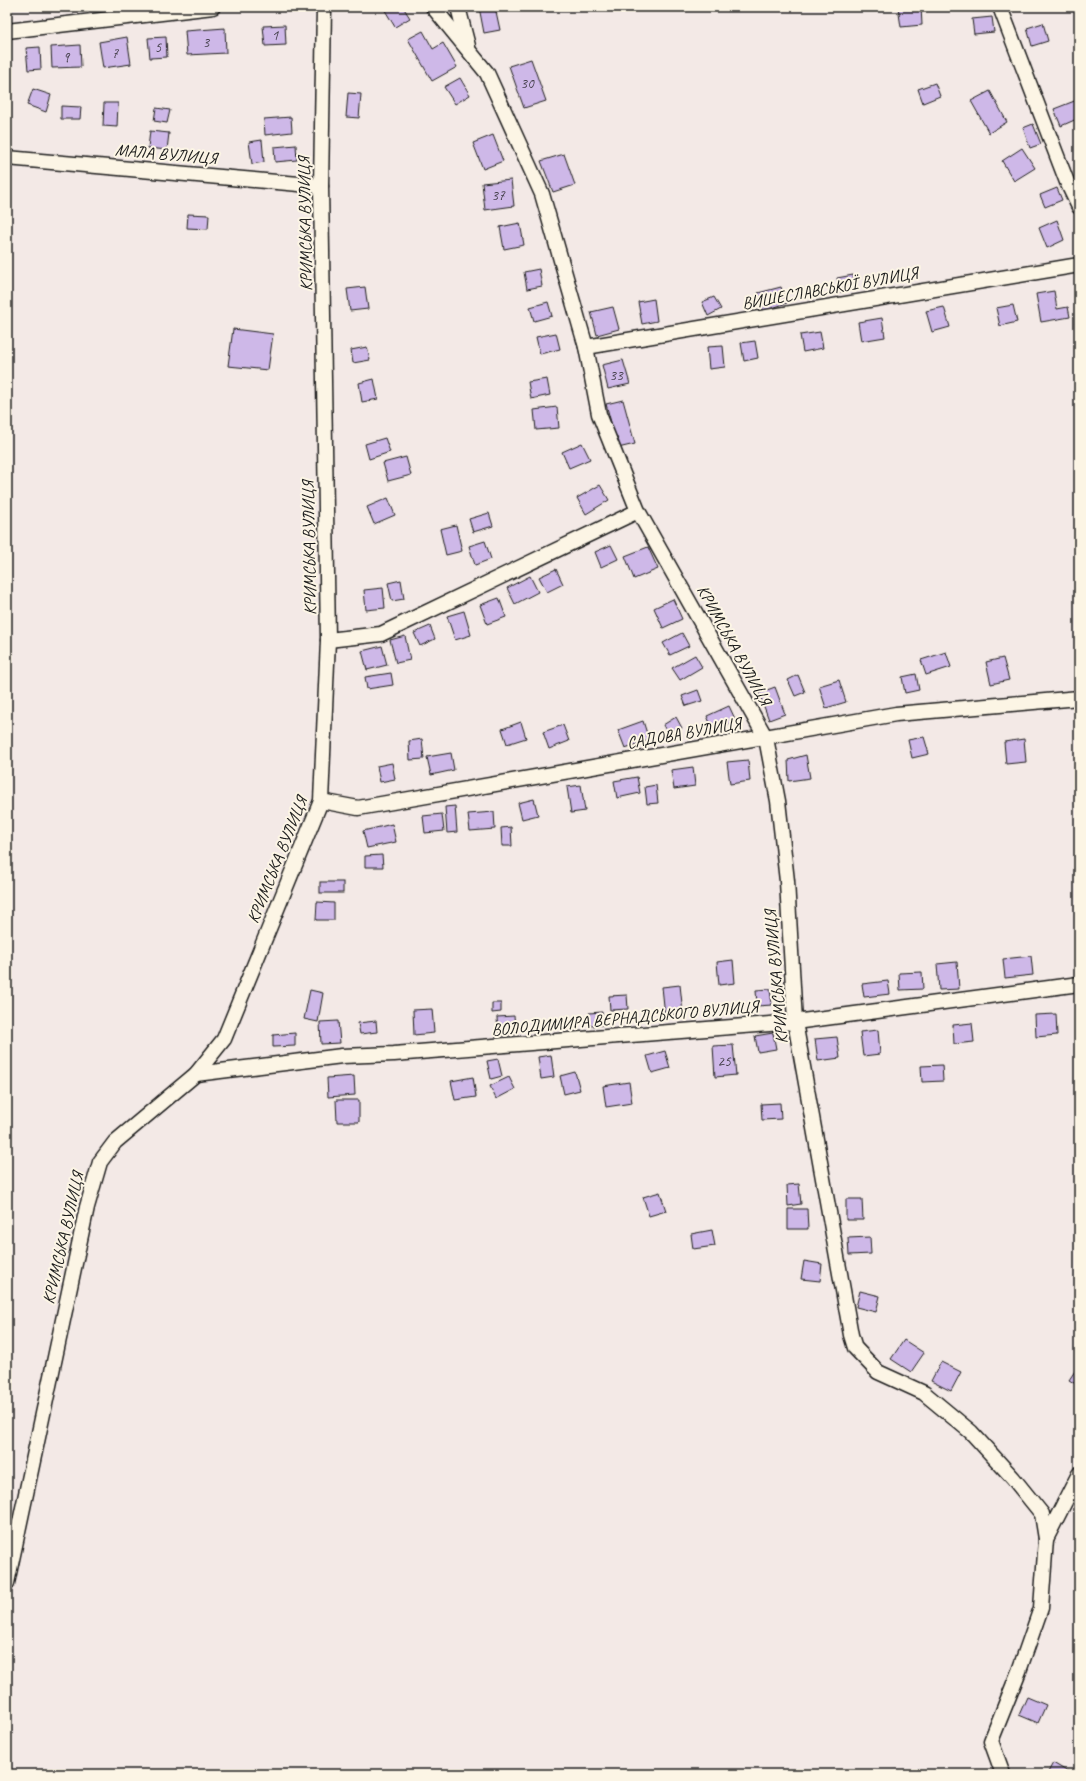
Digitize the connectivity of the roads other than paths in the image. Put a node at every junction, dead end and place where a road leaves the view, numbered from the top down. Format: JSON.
{"nodes":[{"id":1,"x":213,"y":7,"type":"edge"},
{"id":2,"x":324,"y":7,"type":"edge"},
{"id":3,"x":433,"y":7,"type":"edge"},
{"id":4,"x":458,"y":7,"type":"edge"},
{"id":5,"x":1000,"y":7,"type":"edge"},
{"id":6,"x":7,"y":31,"type":"edge"},
{"id":7,"x":469,"y":51,"type":"junction"},
{"id":8,"x":7,"y":158,"type":"edge"},
{"id":9,"x":321,"y":186,"type":"junction"},
{"id":10,"x":1079,"y":207,"type":"edge"},
{"id":11,"x":1079,"y":265,"type":"edge"},
{"id":12,"x":586,"y":347,"type":"junction"},
{"id":13,"x":638,"y":511,"type":"junction"},
{"id":14,"x":328,"y":640,"type":"junction"},
{"id":15,"x":1079,"y":698,"type":"edge"},
{"id":16,"x":766,"y":738,"type":"junction"},
{"id":17,"x":322,"y":801,"type":"junction"},
{"id":18,"x":1079,"y":984,"type":"edge"},
{"id":19,"x":795,"y":1022,"type":"junction"},
{"id":20,"x":196,"y":1074,"type":"junction"},
{"id":21,"x":1079,"y":1474,"type":"edge"},
{"id":22,"x":1046,"y":1539,"type":"junction"},
{"id":23,"x":7,"y":1583,"type":"edge"},
{"id":24,"x":1003,"y":1774,"type":"edge"}],
"edges":[{"from":1,"to":6,"type":"street"},
{"from":2,"to":9,"type":"street","name":"КРИМСЬКА ВУЛИЦЯ"},
{"from":3,"to":7,"type":"street","name":"КРИМСЬКА ВУЛИЦЯ"},
{"from":4,"to":7,"type":"street"},
{"from":5,"to":10,"type":"street"},
{"from":7,"to":12,"type":"street","name":"КРИМСЬКА ВУЛИЦЯ"},
{"from":8,"to":9,"type":"street","name":"МАЛА ВУЛИЦЯ"},
{"from":9,"to":14,"type":"street","name":"КРИМСЬКА ВУЛИЦЯ"},
{"from":11,"to":12,"type":"street","name":"ВИШЕСЛАВСЬКОЇ ВУЛИЦЯ"},
{"from":12,"to":13,"type":"street","name":"КРИМСЬКА ВУЛИЦЯ"},
{"from":13,"to":14,"type":"street"},
{"from":13,"to":16,"type":"street","name":"КРИМСЬКА ВУЛИЦЯ"},
{"from":14,"to":17,"type":"street","name":"КРИМСЬКА ВУЛИЦЯ"},
{"from":15,"to":16,"type":"street","name":"САДОВА ВУЛИЦЯ"},
{"from":16,"to":17,"type":"street","name":"САДОВА ВУЛИЦЯ"},
{"from":16,"to":19,"type":"street","name":"КРИМСЬКА ВУЛИЦЯ"},
{"from":17,"to":20,"type":"street","name":"КРИМСЬКА ВУЛИЦЯ"},
{"from":18,"to":19,"type":"street","name":"ВОЛОДИМИРА ВЕРНАДСЬКОГО ВУЛИЦЯ"},
{"from":19,"to":20,"type":"street","name":"ВОЛОДИМИРА ВЕРНАДСЬКОГО ВУЛИЦЯ"},
{"from":19,"to":22,"type":"street","name":"КРИМСЬКА ВУЛИЦЯ"},
{"from":20,"to":23,"type":"street","name":"КРИМСЬКА ВУЛИЦЯ"},
{"from":21,"to":22,"type":"street"},
{"from":22,"to":24,"type":"street"}]}
